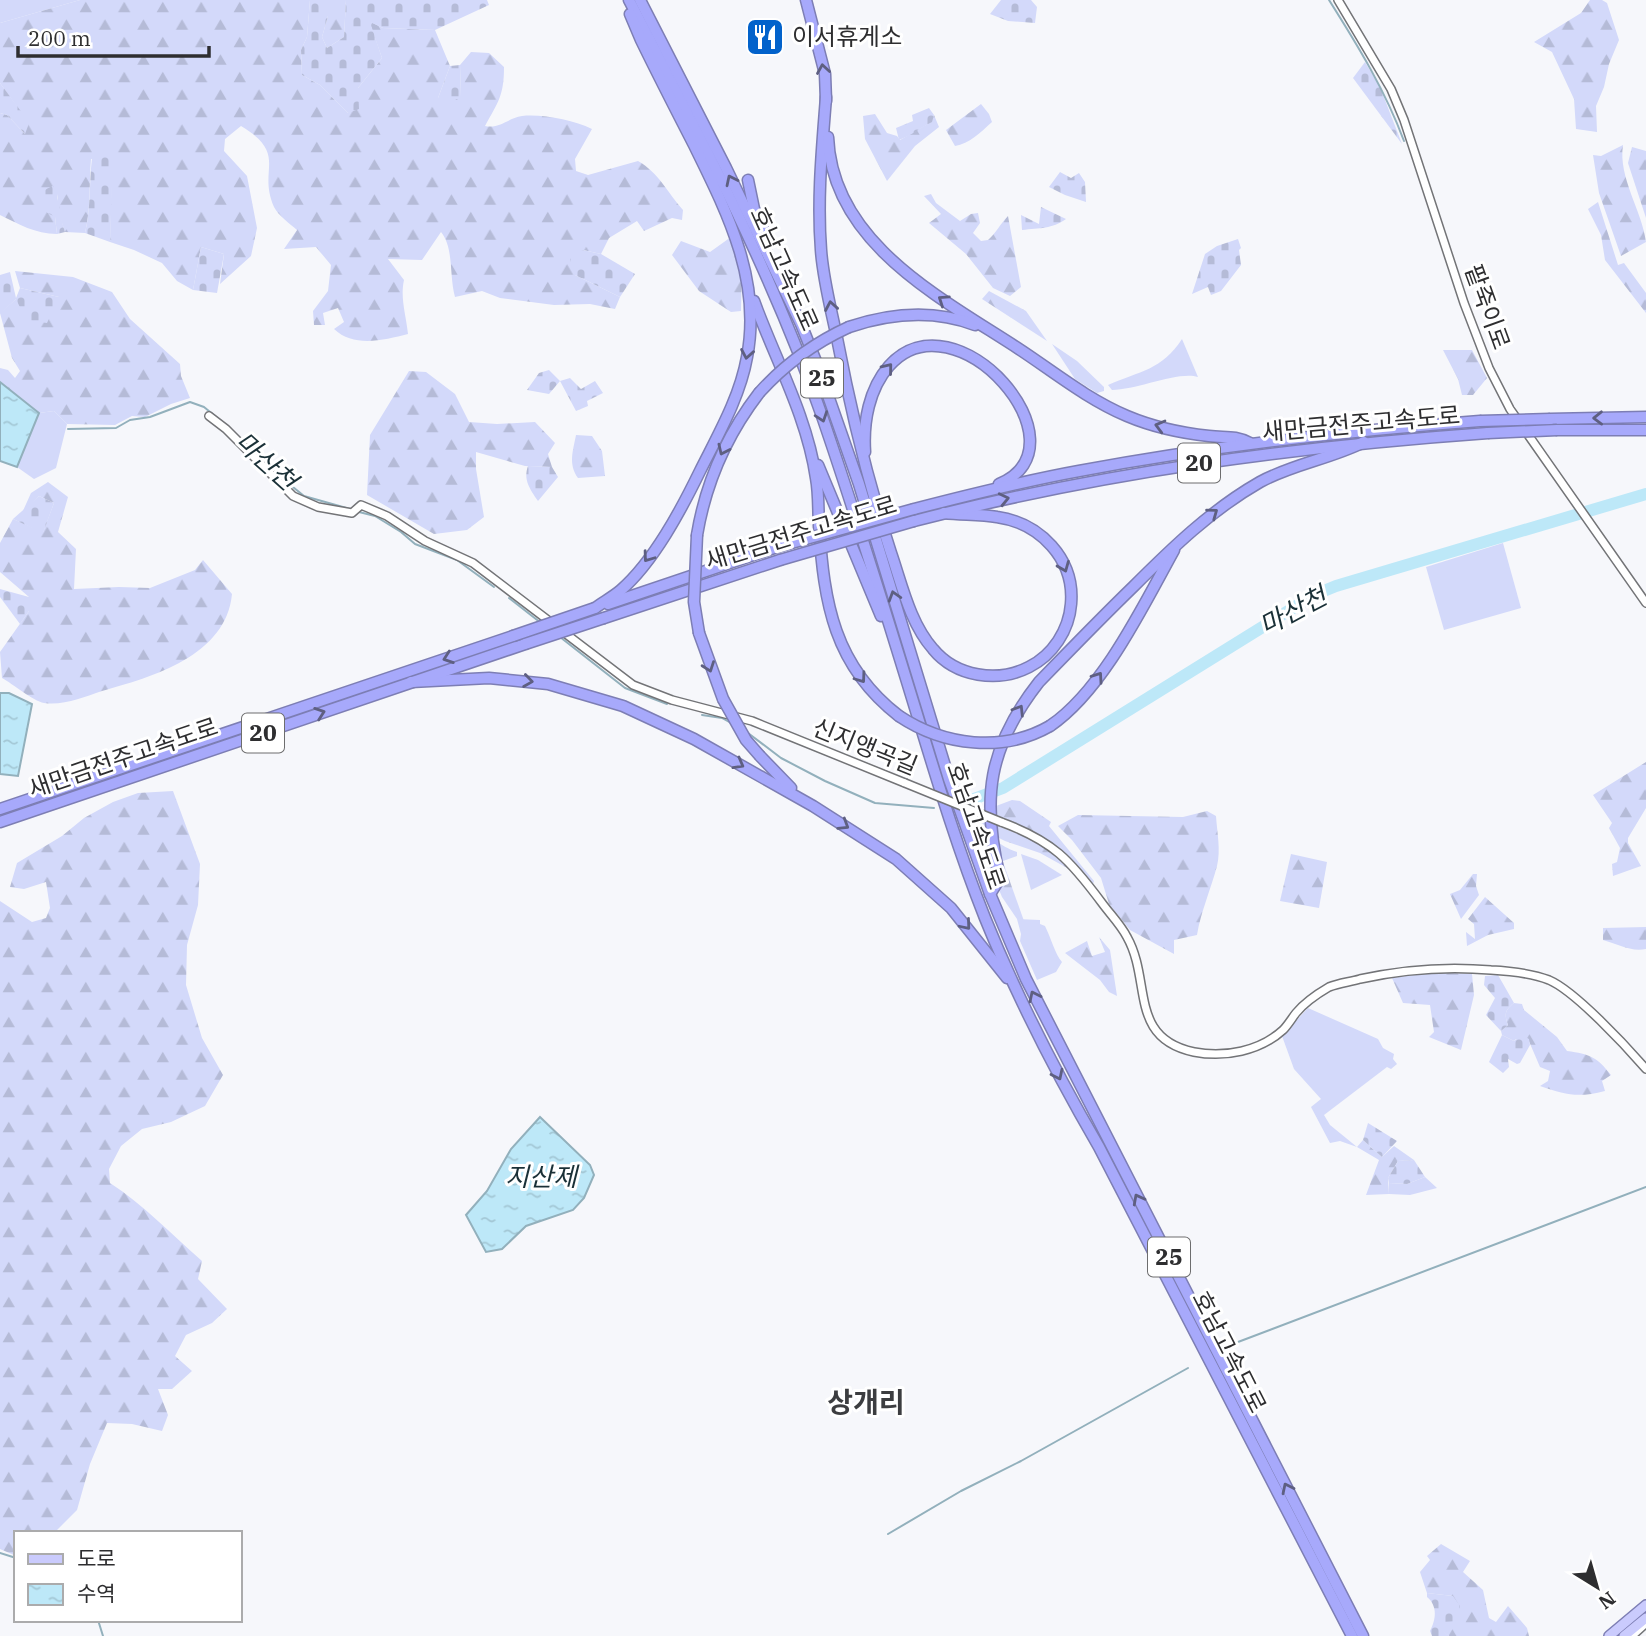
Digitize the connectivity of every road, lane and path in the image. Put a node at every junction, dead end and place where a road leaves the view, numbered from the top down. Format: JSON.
{"nodes":[{"id":1,"x":627,"y":0,"type":"edge"},
{"id":2,"x":640,"y":0,"type":"edge"},
{"id":3,"x":806,"y":0,"type":"edge"},
{"id":4,"x":1338,"y":0,"type":"edge"},
{"id":5,"x":826,"y":97,"type":"junction"},
{"id":6,"x":748,"y":180,"type":"dead end"},
{"id":7,"x":749,"y":287,"type":"junction"},
{"id":8,"x":801,"y":324,"type":"junction"},
{"id":9,"x":992,"y":332,"type":"junction"},
{"id":10,"x":209,"y":416,"type":"dead end"},
{"id":11,"x":1646,"y":417,"type":"edge"},
{"id":12,"x":1646,"y":430,"type":"edge"},
{"id":13,"x":806,"y":436,"type":"junction"},
{"id":14,"x":1364,"y":442,"type":"junction"},
{"id":15,"x":1250,"y":443,"type":"junction"},
{"id":16,"x":868,"y":480,"type":"junction"},
{"id":17,"x":972,"y":495,"type":"junction"},
{"id":18,"x":944,"y":513,"type":"junction"},
{"id":19,"x":1181,"y":539,"type":"junction"},
{"id":20,"x":1646,"y":603,"type":"edge"},
{"id":21,"x":594,"y":608,"type":"junction"},
{"id":22,"x":910,"y":609,"type":"junction"},
{"id":23,"x":904,"y":672,"type":"junction"},
{"id":24,"x":411,"y":682,"type":"junction"},
{"id":25,"x":923,"y":690,"type":"junction"},
{"id":26,"x":813,"y":806,"type":"junction"},
{"id":27,"x":0,"y":809,"type":"edge"},
{"id":28,"x":0,"y":822,"type":"edge"},
{"id":29,"x":990,"y":894,"type":"junction"},
{"id":30,"x":1016,"y":989,"type":"junction"},
{"id":31,"x":1646,"y":1069,"type":"edge"},
{"id":32,"x":1646,"y":1605,"type":"edge"},
{"id":33,"x":1646,"y":1621,"type":"edge"},
{"id":34,"x":1352,"y":1636,"type":"edge"},
{"id":35,"x":1363,"y":1636,"type":"edge"},
{"id":36,"x":1609,"y":1636,"type":"edge"},
{"id":37,"x":1624,"y":1636,"type":"edge"},
{"id":38,"x":1632,"y":1636,"type":"edge"}],
"edges":[{"from":1,"to":7,"type":"highway"},
{"from":1,"to":23,"type":"highway","name":"호남고속도로","number":"25","one_way":true},
{"from":8,"to":2,"type":"highway","name":"호남고속도로","number":"25","one_way":true},
{"from":5,"to":3,"type":"highway","one_way":true},
{"from":4,"to":20,"type":"street","name":"팥죽이로"},
{"from":9,"to":5,"type":"highway","one_way":true},
{"from":16,"to":5,"type":"highway","one_way":true},
{"from":6,"to":8,"type":"highway"},
{"from":7,"to":13,"type":"highway"},
{"from":7,"to":21,"type":"highway","one_way":true},
{"from":25,"to":8,"type":"highway","name":"호남고속도로","number":"25","one_way":true},
{"from":15,"to":9,"type":"highway","one_way":true},
{"from":9,"to":26,"type":"highway","one_way":true,"bridge":true},
{"from":10,"to":31,"type":"street","name":"신지앵곡길","bridge":true},
{"from":11,"to":15,"type":"highway","name":"새만금전주고속도로","number":"20","one_way":true,"bridge":true},
{"from":12,"to":14,"type":"highway","name":"새만금전주고속도로","number":"20","bridge":true},
{"from":13,"to":19,"type":"highway","one_way":true,"bridge":true},
{"from":13,"to":23,"type":"highway"},
{"from":18,"to":14,"type":"highway","name":"새만금전주고속도로","number":"20","one_way":true},
{"from":19,"to":14,"type":"highway","one_way":true},
{"from":15,"to":17,"type":"highway","name":"새만금전주고속도로","number":"20"},
{"from":16,"to":17,"type":"highway","one_way":true},
{"from":16,"to":22,"type":"highway"},
{"from":17,"to":21,"type":"highway","name":"새만금전주고속도로","number":"20","bridge":true},
{"from":18,"to":22,"type":"highway","one_way":true},
{"from":18,"to":24,"type":"highway","name":"새만금전주고속도로","number":"20","bridge":true},
{"from":29,"to":19,"type":"highway","one_way":true},
{"from":21,"to":27,"type":"highway","name":"새만금전주고속도로","number":"20","one_way":true,"bridge":true},
{"from":22,"to":25,"type":"highway"},
{"from":23,"to":30,"type":"highway","name":"호남고속도로","number":"25"},
{"from":24,"to":26,"type":"highway","one_way":true},
{"from":28,"to":24,"type":"highway","name":"새만금전주고속도로","number":"20","one_way":true},
{"from":25,"to":29,"type":"highway","name":"호남고속도로","number":"25"},
{"from":26,"to":30,"type":"highway","one_way":true},
{"from":35,"to":29,"type":"highway","name":"호남고속도로","number":"25","one_way":true},
{"from":30,"to":34,"type":"highway","name":"호남고속도로","number":"25","one_way":true},
{"from":32,"to":36,"type":"main road"},
{"from":33,"to":37,"type":"main road"},
{"from":33,"to":38,"type":"street"}]}
